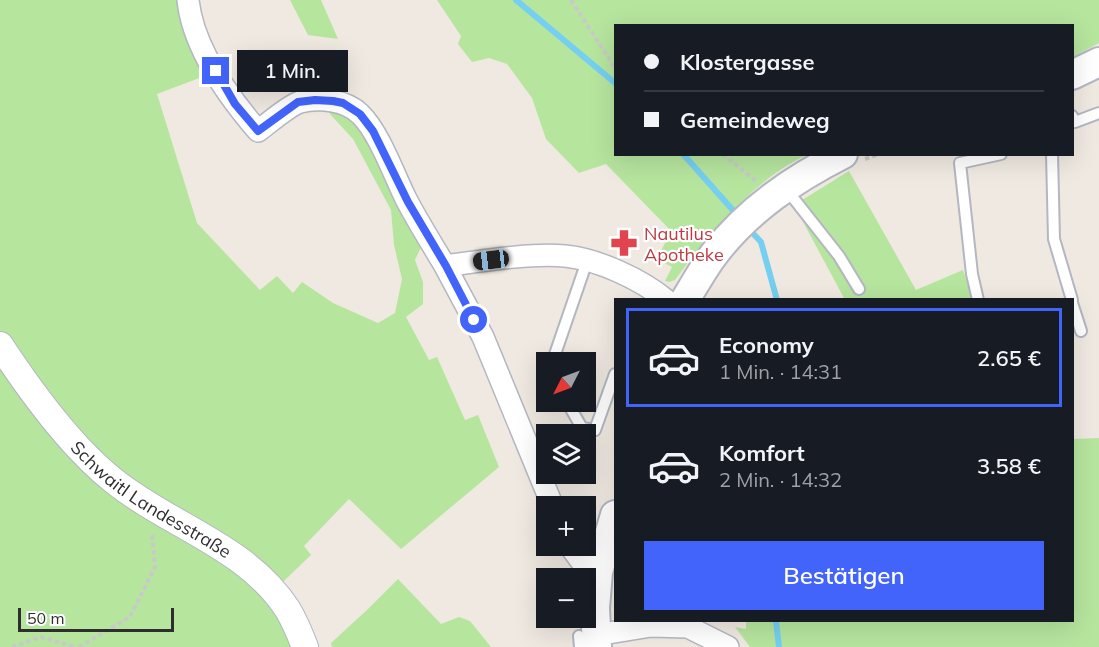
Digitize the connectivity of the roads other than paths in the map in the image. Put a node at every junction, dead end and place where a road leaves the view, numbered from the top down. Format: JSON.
{"nodes":[{"id":1,"x":188,"y":0,"type":"edge"},
{"id":2,"x":1099,"y":62,"type":"edge"},
{"id":3,"x":1074,"y":74,"type":"edge"},
{"id":4,"x":1099,"y":113,"type":"edge"},
{"id":5,"x":1074,"y":121,"type":"edge"},
{"id":6,"x":839,"y":156,"type":"edge"},
{"id":7,"x":992,"y":156,"type":"edge"},
{"id":8,"x":1052,"y":156,"type":"edge"},
{"id":9,"x":773,"y":190,"type":"junction"},
{"id":10,"x":587,"y":261,"type":"junction"},
{"id":11,"x":446,"y":266,"type":"junction"},
{"id":12,"x":859,"y":289,"type":"dead end"},
{"id":13,"x":644,"y":293,"type":"edge"},
{"id":14,"x":660,"y":298,"type":"edge"},
{"id":15,"x":686,"y":298,"type":"edge"},
{"id":16,"x":978,"y":298,"type":"edge"},
{"id":17,"x":1071,"y":298,"type":"edge"},
{"id":18,"x":1074,"y":308,"type":"edge"},
{"id":19,"x":1081,"y":331,"type":"dead end"},
{"id":20,"x":0,"y":345,"type":"edge"},
{"id":21,"x":556,"y":352,"type":"edge"},
{"id":22,"x":614,"y":377,"type":"edge"},
{"id":23,"x":573,"y":412,"type":"edge"},
{"id":24,"x":549,"y":496,"type":"edge"},
{"id":25,"x":614,"y":518,"type":"edge"},
{"id":26,"x":578,"y":556,"type":"edge"},
{"id":27,"x":598,"y":572,"type":"junction"},
{"id":28,"x":588,"y":641,"type":"edge"},
{"id":29,"x":305,"y":647,"type":"edge"},
{"id":30,"x":728,"y":647,"type":"edge"}],
"edges":[{"from":1,"to":11,"type":"street"},
{"from":2,"to":3,"type":"main road"},
{"from":4,"to":5,"type":"lane"},
{"from":6,"to":9,"type":"main road"},
{"from":7,"to":16,"type":"lane"},
{"from":8,"to":17,"type":"lane"},
{"from":9,"to":12,"type":"lane"},
{"from":9,"to":15,"type":"main road"},
{"from":10,"to":11,"type":"street"},
{"from":10,"to":13,"type":"street"},
{"from":10,"to":21,"type":"lane"},
{"from":11,"to":24,"type":"street"},
{"from":13,"to":14,"type":"street"},
{"from":18,"to":19,"type":"lane"},
{"from":20,"to":29,"type":"street","name":"Schwaitl Landesstraße"},
{"from":22,"to":23,"type":"lane"},
{"from":25,"to":27,"type":"main road"},
{"from":26,"to":27,"type":"street"},
{"from":27,"to":28,"type":"main road"},
{"from":28,"to":30,"type":"street"}]}
